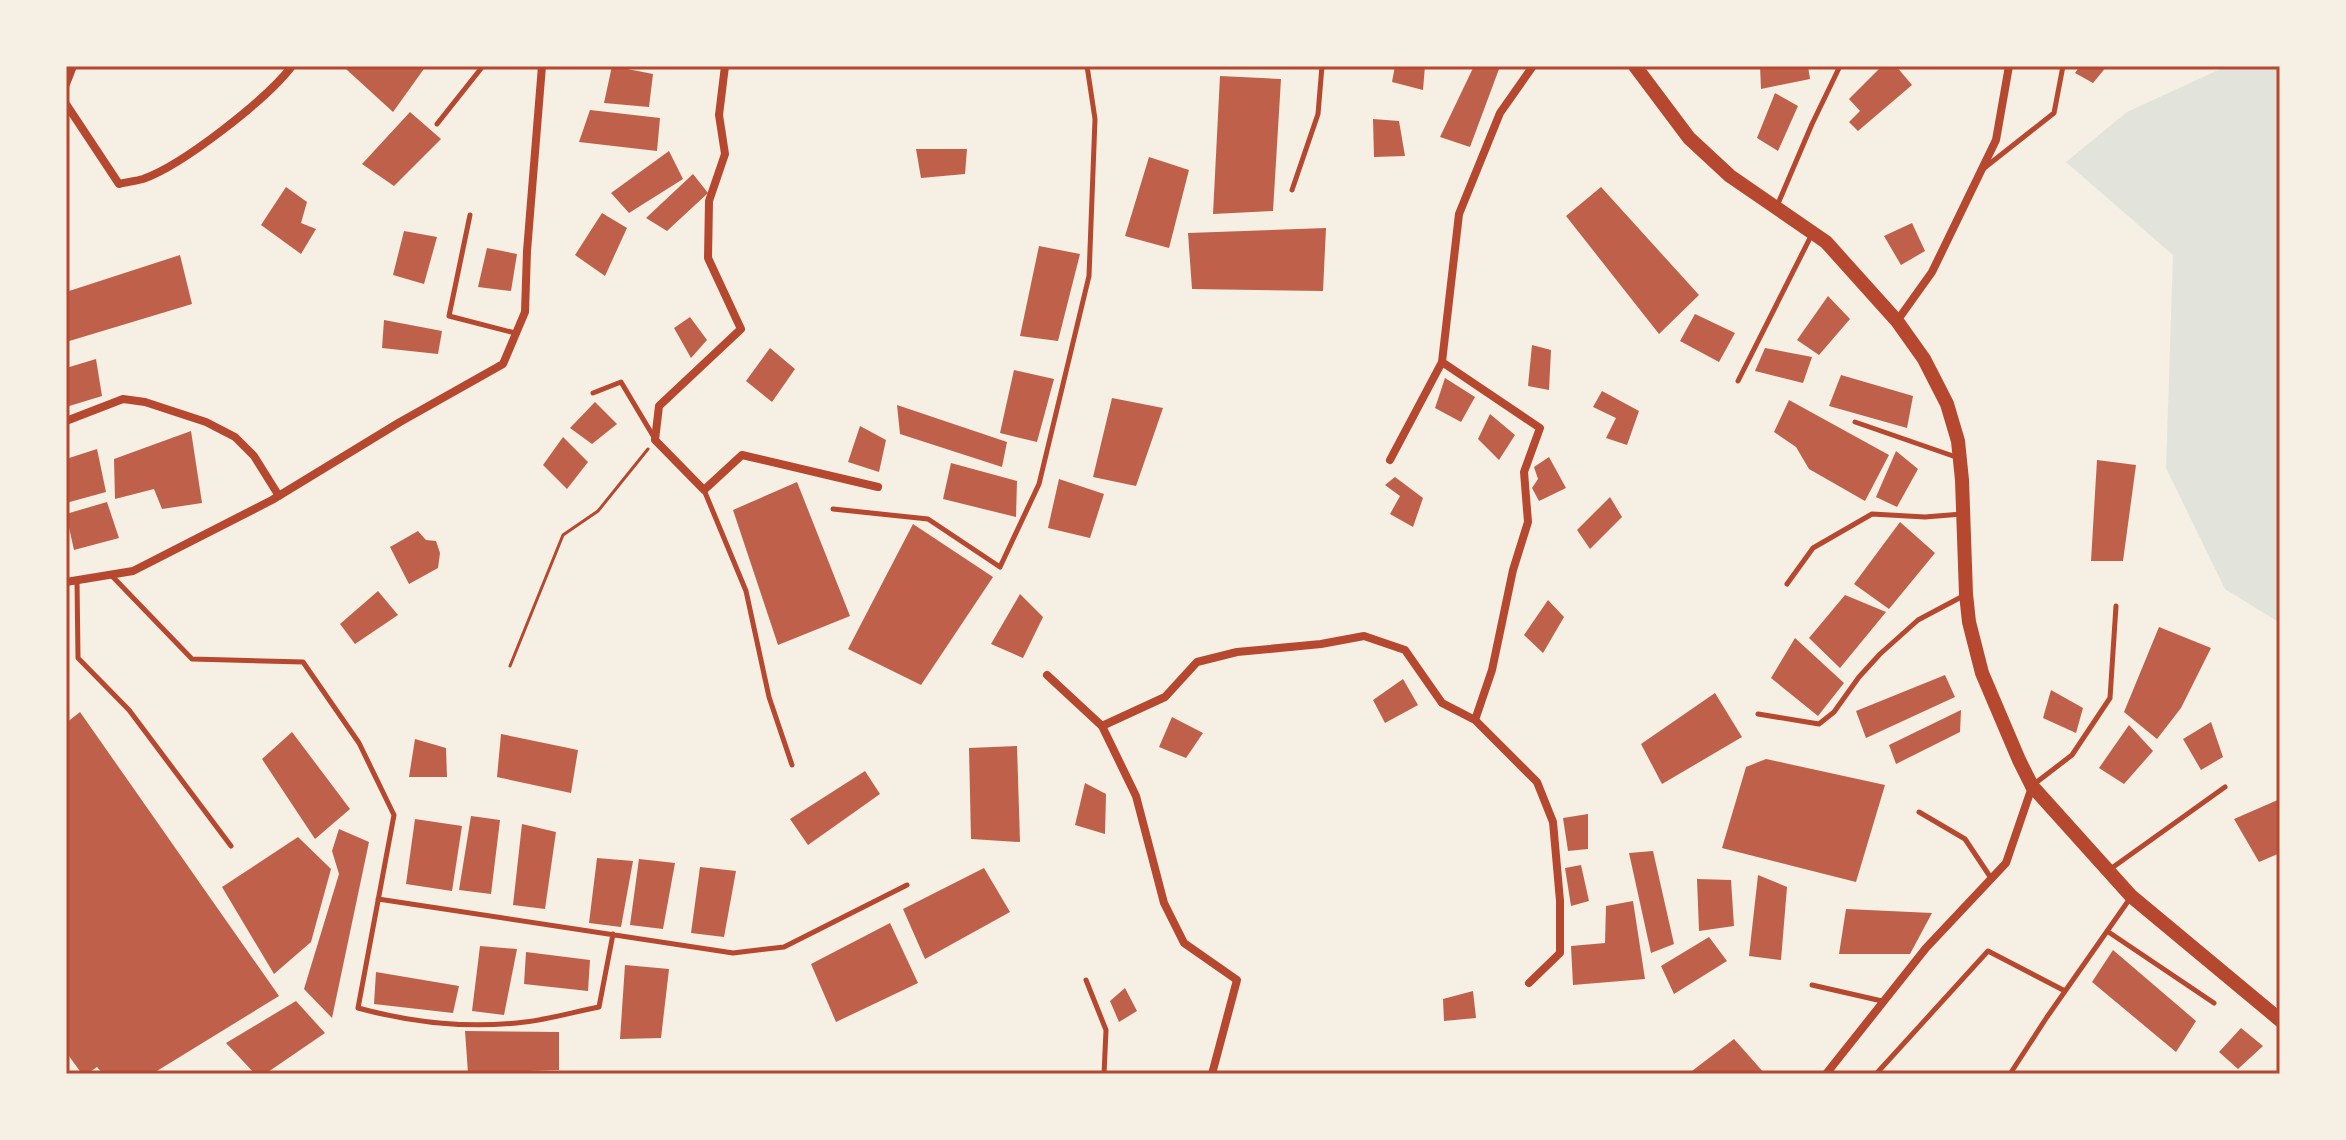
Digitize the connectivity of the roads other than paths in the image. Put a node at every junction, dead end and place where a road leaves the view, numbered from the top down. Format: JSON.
{"nodes":[{"id":1,"x":73,"y":66,"type":"edge"},
{"id":2,"x":292,"y":66,"type":"edge"},
{"id":3,"x":483,"y":66,"type":"edge"},
{"id":4,"x":542,"y":66,"type":"edge"},
{"id":5,"x":725,"y":66,"type":"edge"},
{"id":6,"x":1087,"y":66,"type":"edge"},
{"id":7,"x":1322,"y":66,"type":"edge"},
{"id":8,"x":1533,"y":66,"type":"edge"},
{"id":9,"x":1635,"y":66,"type":"edge"},
{"id":10,"x":1840,"y":66,"type":"edge"},
{"id":11,"x":2009,"y":66,"type":"edge"},
{"id":12,"x":2063,"y":66,"type":"edge"},
{"id":13,"x":66,"y":84,"type":"edge"},
{"id":14,"x":66,"y":104,"type":"edge"},
{"id":15,"x":437,"y":124,"type":"dead end"},
{"id":16,"x":1982,"y":170,"type":"junction"},
{"id":17,"x":1292,"y":190,"type":"dead end"},
{"id":18,"x":1776,"y":207,"type":"junction"},
{"id":19,"x":470,"y":215,"type":"dead end"},
{"id":20,"x":1813,"y":233,"type":"junction"},
{"id":21,"x":1897,"y":321,"type":"junction"},
{"id":22,"x":516,"y":333,"type":"junction"},
{"id":23,"x":1442,"y":362,"type":"junction"},
{"id":24,"x":1738,"y":381,"type":"dead end"},
{"id":25,"x":593,"y":393,"type":"dead end"},
{"id":26,"x":66,"y":421,"type":"edge"},
{"id":27,"x":1855,"y":422,"type":"dead end"},
{"id":28,"x":655,"y":440,"type":"junction"},
{"id":29,"x":1960,"y":459,"type":"junction"},
{"id":30,"x":1390,"y":460,"type":"dead end"},
{"id":31,"x":878,"y":487,"type":"dead end"},
{"id":32,"x":704,"y":490,"type":"junction"},
{"id":33,"x":279,"y":496,"type":"junction"},
{"id":34,"x":833,"y":509,"type":"dead end"},
{"id":35,"x":1963,"y":513,"type":"junction"},
{"id":36,"x":111,"y":574,"type":"junction"},
{"id":37,"x":77,"y":580,"type":"junction"},
{"id":38,"x":66,"y":582,"type":"edge"},
{"id":39,"x":1787,"y":584,"type":"dead end"},
{"id":40,"x":1966,"y":594,"type":"junction"},
{"id":41,"x":2116,"y":606,"type":"dead end"},
{"id":42,"x":1047,"y":675,"type":"dead end"},
{"id":43,"x":1758,"y":714,"type":"dead end"},
{"id":44,"x":1475,"y":720,"type":"junction"},
{"id":45,"x":1102,"y":726,"type":"junction"},
{"id":46,"x":792,"y":765,"type":"dead end"},
{"id":47,"x":2032,"y":786,"type":"junction"},
{"id":48,"x":2225,"y":787,"type":"dead end"},
{"id":49,"x":1919,"y":812,"type":"dead end"},
{"id":50,"x":231,"y":846,"type":"dead end"},
{"id":51,"x":2108,"y":871,"type":"junction"},
{"id":52,"x":1992,"y":878,"type":"junction"},
{"id":53,"x":907,"y":885,"type":"dead end"},
{"id":54,"x":2131,"y":896,"type":"junction"},
{"id":55,"x":378,"y":899,"type":"junction"},
{"id":56,"x":2107,"y":931,"type":"junction"},
{"id":57,"x":613,"y":934,"type":"junction"},
{"id":58,"x":1086,"y":980,"type":"dead end"},
{"id":59,"x":1529,"y":983,"type":"dead end"},
{"id":60,"x":1812,"y":985,"type":"dead end"},
{"id":61,"x":2065,"y":991,"type":"junction"},
{"id":62,"x":1883,"y":1001,"type":"junction"},
{"id":63,"x":2214,"y":1003,"type":"dead end"},
{"id":64,"x":2280,"y":1020,"type":"edge"},
{"id":65,"x":1877,"y":1072,"type":"edge"},
{"id":66,"x":1104,"y":1074,"type":"edge"},
{"id":67,"x":1212,"y":1074,"type":"edge"},
{"id":68,"x":1826,"y":1074,"type":"edge"},
{"id":69,"x":1885,"y":1074,"type":"edge"},
{"id":70,"x":2010,"y":1074,"type":"edge"}],
"edges":[{"from":1,"to":13,"type":"street"},
{"from":2,"to":14,"type":"street"},
{"from":3,"to":15,"type":"lane"},
{"from":4,"to":22,"type":"street"},
{"from":5,"to":28,"type":"street"},
{"from":6,"to":34,"type":"lane"},
{"from":7,"to":17,"type":"lane"},
{"from":8,"to":23,"type":"street"},
{"from":9,"to":18,"type":"street"},
{"from":10,"to":18,"type":"lane"},
{"from":11,"to":16,"type":"street"},
{"from":12,"to":16,"type":"lane"},
{"from":16,"to":21,"type":"street"},
{"from":18,"to":20,"type":"street"},
{"from":19,"to":22,"type":"lane"},
{"from":20,"to":21,"type":"street"},
{"from":20,"to":24,"type":"lane"},
{"from":21,"to":29,"type":"street"},
{"from":22,"to":33,"type":"street"},
{"from":23,"to":30,"type":"street"},
{"from":23,"to":44,"type":"street"},
{"from":25,"to":28,"type":"lane"},
{"from":26,"to":33,"type":"street"},
{"from":27,"to":29,"type":"lane"},
{"from":28,"to":32,"type":"street"},
{"from":29,"to":35,"type":"street"},
{"from":31,"to":32,"type":"street"},
{"from":32,"to":46,"type":"lane"},
{"from":33,"to":36,"type":"street"},
{"from":35,"to":39,"type":"lane"},
{"from":35,"to":40,"type":"street"},
{"from":36,"to":37,"type":"street"},
{"from":36,"to":55,"type":"lane"},
{"from":37,"to":38,"type":"street"},
{"from":37,"to":50,"type":"lane"},
{"from":40,"to":43,"type":"lane"},
{"from":40,"to":47,"type":"street"},
{"from":41,"to":47,"type":"lane"},
{"from":42,"to":45,"type":"street"},
{"from":44,"to":45,"type":"street"},
{"from":44,"to":59,"type":"street"},
{"from":45,"to":67,"type":"street"},
{"from":47,"to":51,"type":"street"},
{"from":47,"to":52,"type":"street"},
{"from":48,"to":51,"type":"lane"},
{"from":49,"to":52,"type":"lane"},
{"from":51,"to":54,"type":"street"},
{"from":52,"to":62,"type":"street"},
{"from":53,"to":57,"type":"lane"},
{"from":54,"to":56,"type":"lane"},
{"from":54,"to":64,"type":"street"},
{"from":55,"to":57,"type":"lane"},
{"from":55,"to":57,"type":"lane"},
{"from":56,"to":61,"type":"lane"},
{"from":56,"to":63,"type":"lane"},
{"from":58,"to":66,"type":"lane"},
{"from":60,"to":62,"type":"lane"},
{"from":61,"to":65,"type":"lane"},
{"from":61,"to":70,"type":"lane"},
{"from":62,"to":68,"type":"street"},
{"from":65,"to":69,"type":"lane"}]}
